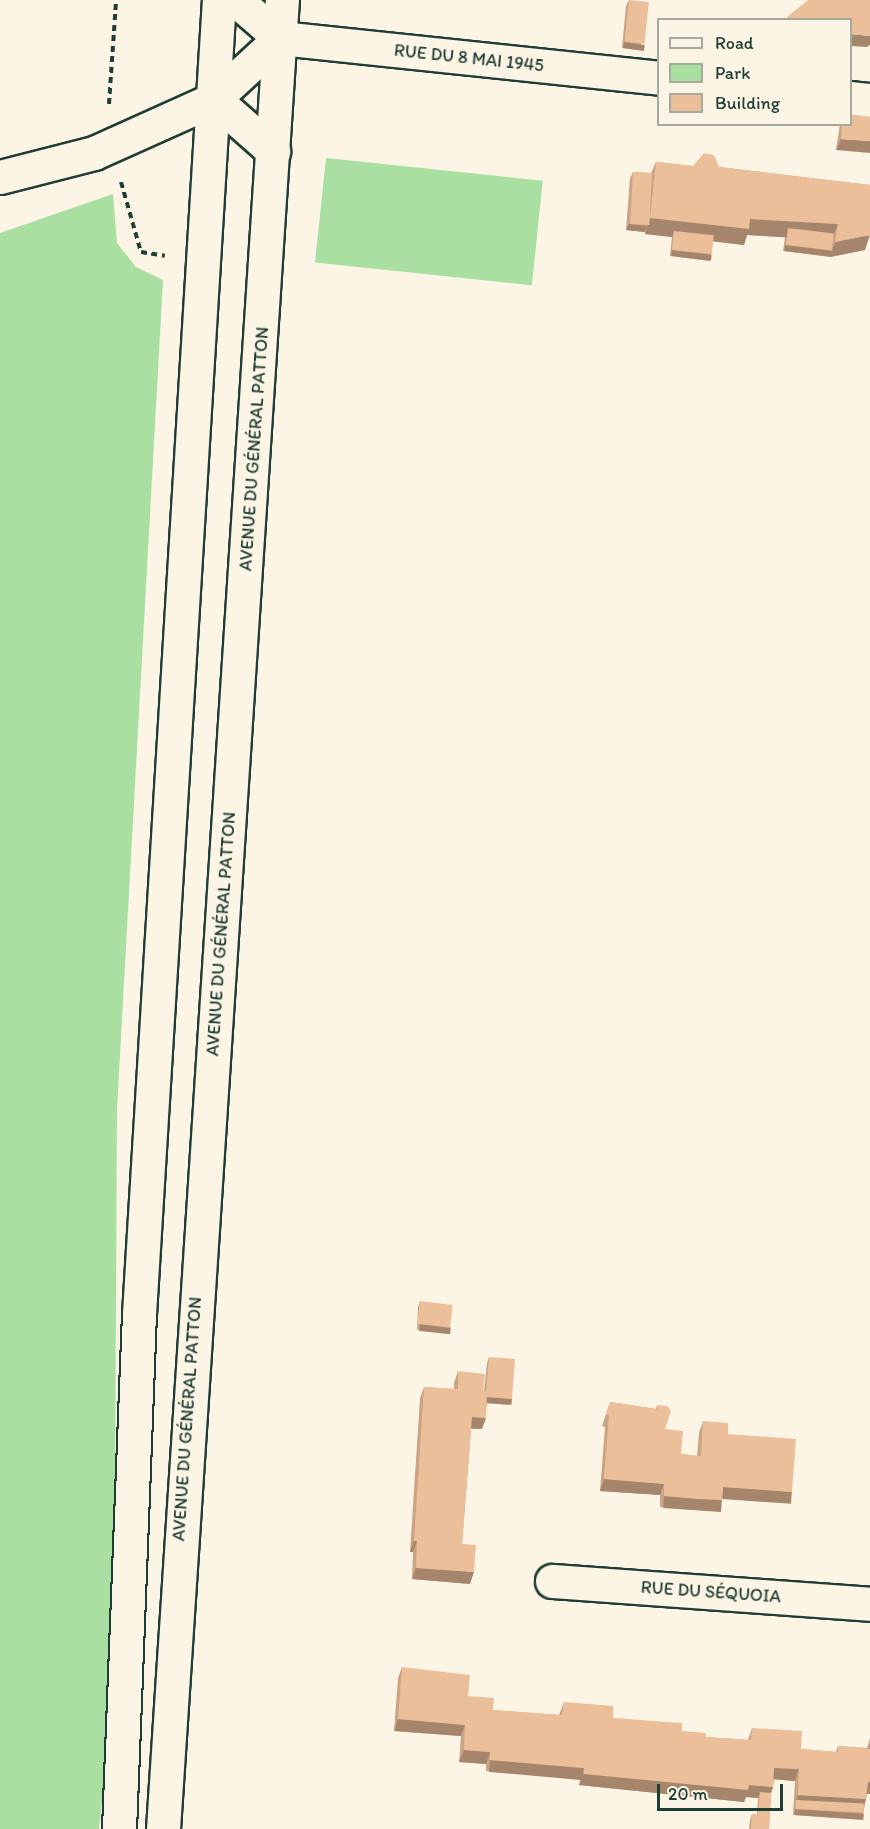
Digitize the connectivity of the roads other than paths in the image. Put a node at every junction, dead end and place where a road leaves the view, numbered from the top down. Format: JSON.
{"nodes":[{"id":1,"x":219,"y":0,"type":"edge"},
{"id":2,"x":236,"y":0,"type":"edge"},
{"id":3,"x":282,"y":0,"type":"edge"},
{"id":4,"x":280,"y":38,"type":"junction"},
{"id":5,"x":657,"y":78,"type":"edge"},
{"id":6,"x":852,"y":98,"type":"edge"},
{"id":7,"x":214,"y":99,"type":"junction"},
{"id":8,"x":870,"y":100,"type":"edge"},
{"id":9,"x":273,"y":151,"type":"junction"},
{"id":10,"x":0,"y":177,"type":"edge"},
{"id":11,"x":552,"y":1581,"type":"dead end"},
{"id":12,"x":870,"y":1604,"type":"edge"},
{"id":13,"x":119,"y":1829,"type":"edge"},
{"id":14,"x":163,"y":1829,"type":"edge"}],
"edges":[{"from":1,"to":7,"type":"main road"},
{"from":2,"to":4,"type":"main road"},
{"from":3,"to":4,"type":"main road","name":"AVENUE DU GÉNÉRAL PATTON"},
{"from":4,"to":5,"type":"main road","name":"RUE DU 8 MAI 1945"},
{"from":4,"to":7,"type":"main road"},
{"from":4,"to":9,"type":"main road","name":"AVENUE DU GÉNÉRAL PATTON"},
{"from":6,"to":8,"type":"main road"},
{"from":7,"to":9,"type":"main road"},
{"from":7,"to":10,"type":"main road"},
{"from":7,"to":13,"type":"main road"},
{"from":9,"to":14,"type":"main road","name":"AVENUE DU GÉNÉRAL PATTON"},
{"from":11,"to":12,"type":"main road","name":"RUE DU SÉQUOIA"}]}
